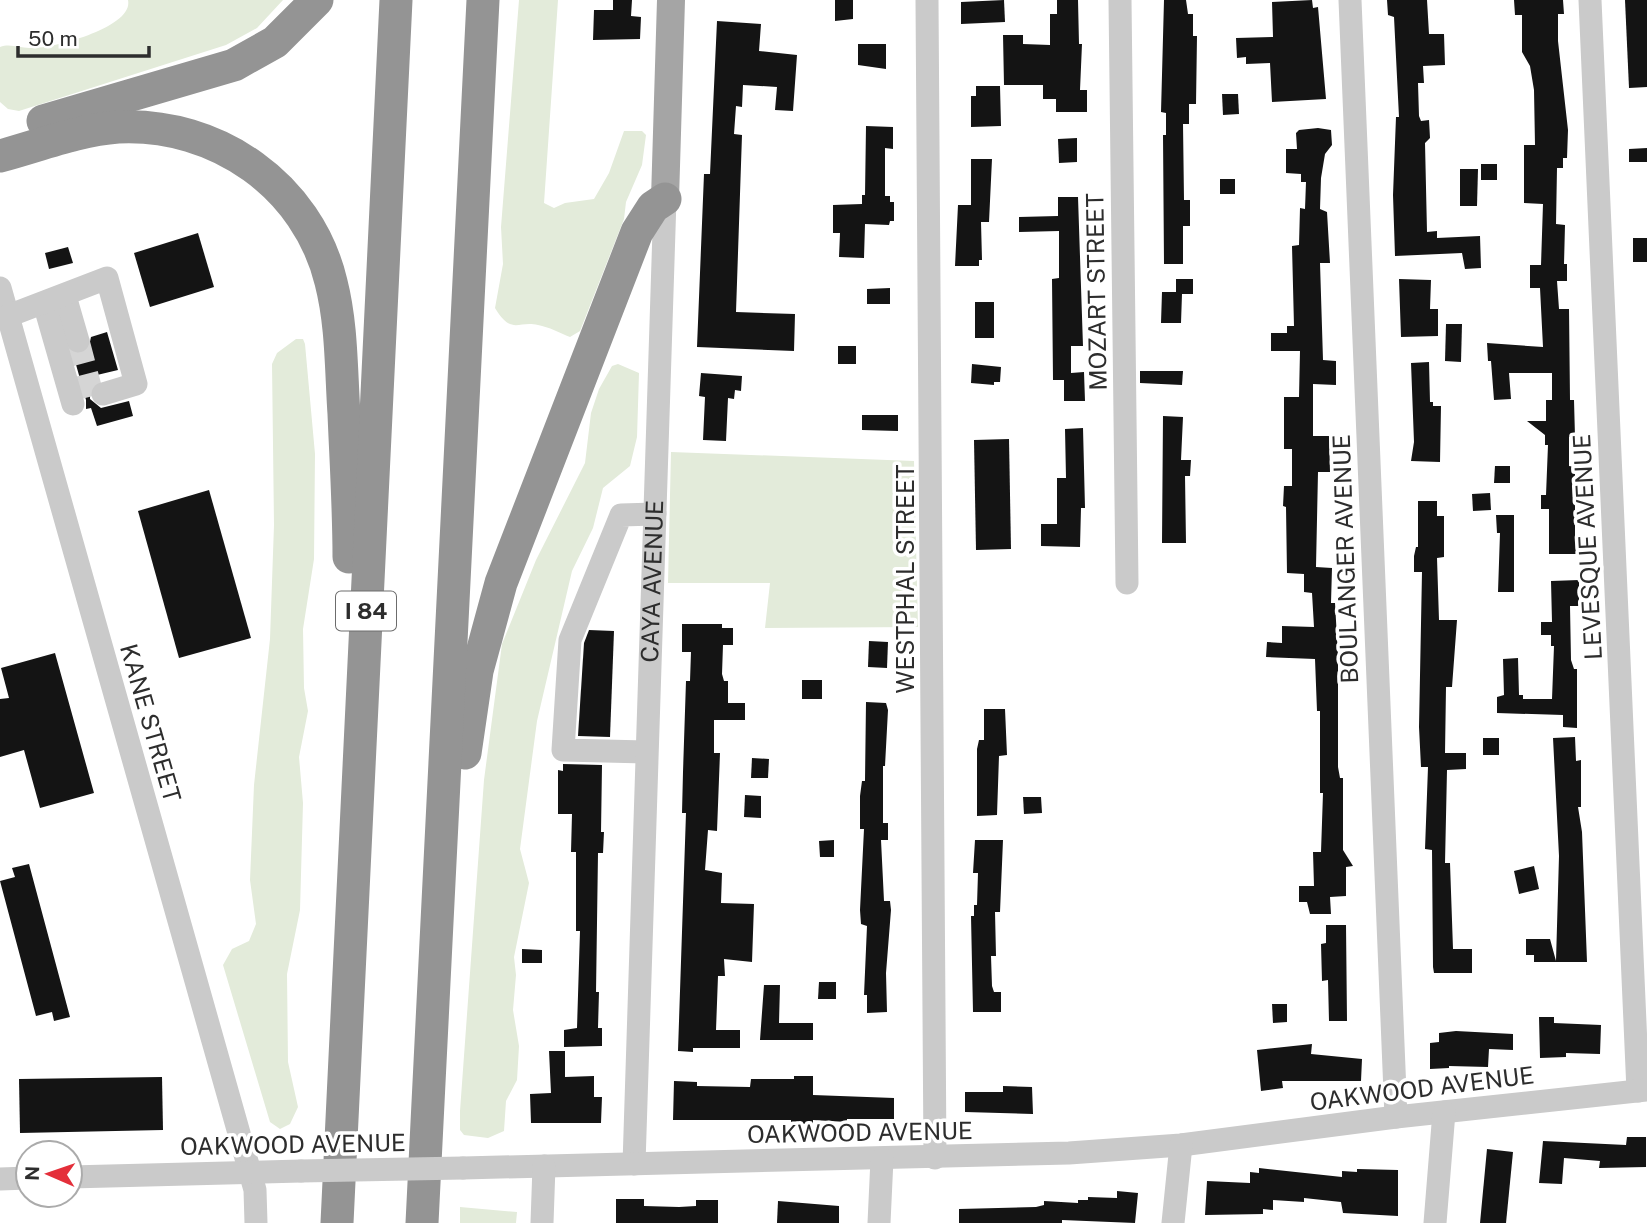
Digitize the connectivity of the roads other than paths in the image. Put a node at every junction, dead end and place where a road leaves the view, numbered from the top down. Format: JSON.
{"nodes":[{"id":1,"x":317,"y":0,"type":"edge"},
{"id":2,"x":396,"y":0,"type":"edge"},
{"id":3,"x":483,"y":0,"type":"edge"},
{"id":4,"x":671,"y":0,"type":"edge"},
{"id":5,"x":927,"y":0,"type":"edge"},
{"id":6,"x":1120,"y":0,"type":"edge"},
{"id":7,"x":1350,"y":0,"type":"edge"},
{"id":8,"x":1590,"y":0,"type":"edge"},
{"id":9,"x":0,"y":133,"type":"edge"},
{"id":10,"x":0,"y":156,"type":"edge"},
{"id":11,"x":664,"y":199,"type":"junction"},
{"id":12,"x":0,"y":288,"type":"edge"},
{"id":13,"x":55,"y":300,"type":"junction"},
{"id":14,"x":8,"y":316,"type":"junction"},
{"id":15,"x":78,"y":341,"type":"tunnel mouth"},
{"id":16,"x":103,"y":394,"type":"dead end"},
{"id":17,"x":36,"y":415,"type":"junction"},
{"id":18,"x":655,"y":514,"type":"junction"},
{"id":19,"x":1127,"y":583,"type":"dead end"},
{"id":20,"x":362,"y":703,"type":"junction"},
{"id":21,"x":646,"y":752,"type":"junction"},
{"id":22,"x":439,"y":868,"type":"junction"},
{"id":23,"x":1642,"y":1090,"type":"edge"},
{"id":24,"x":1444,"y":1112,"type":"junction"},
{"id":25,"x":1396,"y":1116,"type":"junction"},
{"id":26,"x":1181,"y":1145,"type":"junction"},
{"id":27,"x":935,"y":1158,"type":"junction"},
{"id":28,"x":882,"y":1159,"type":"junction"},
{"id":29,"x":634,"y":1164,"type":"junction"},
{"id":30,"x":544,"y":1166,"type":"junction"},
{"id":31,"x":250,"y":1172,"type":"junction"},
{"id":32,"x":84,"y":1177,"type":"edge"},
{"id":33,"x":256,"y":1223,"type":"edge"},
{"id":34,"x":337,"y":1223,"type":"edge"},
{"id":35,"x":422,"y":1223,"type":"edge"},
{"id":36,"x":542,"y":1223,"type":"edge"},
{"id":37,"x":879,"y":1223,"type":"edge"},
{"id":38,"x":1173,"y":1223,"type":"edge"},
{"id":39,"x":1435,"y":1223,"type":"edge"}],
"edges":[{"from":1,"to":9,"type":"highway"},
{"from":2,"to":20,"type":"highway","number":"I 84"},
{"from":3,"to":22,"type":"highway"},
{"from":4,"to":11,"type":"main road","name":"CAYA AVENUE"},
{"from":5,"to":27,"type":"street","name":"WESTPHAL STREET"},
{"from":6,"to":19,"type":"street","name":"MOZART STREET"},
{"from":7,"to":25,"type":"street","name":"BOULANGER AVENUE"},
{"from":8,"to":23,"type":"street","name":"LEVESQUE AVENUE"},
{"from":10,"to":20,"type":"highway"},
{"from":11,"to":18,"type":"street","name":"CAYA AVENUE"},
{"from":11,"to":22,"type":"highway"},
{"from":12,"to":14,"type":"street","name":"KANE STREET"},
{"from":13,"to":14,"type":"street"},
{"from":13,"to":15,"type":"street"},
{"from":13,"to":16,"type":"street"},
{"from":13,"to":17,"type":"street"},
{"from":14,"to":17,"type":"street","name":"KANE STREET"},
{"from":17,"to":31,"type":"street","name":"KANE STREET"},
{"from":18,"to":21,"type":"street","name":"CAYA AVENUE"},
{"from":18,"to":21,"type":"street"},
{"from":20,"to":34,"type":"highway","number":"I 84"},
{"from":21,"to":29,"type":"street","name":"CAYA AVENUE"},
{"from":22,"to":35,"type":"highway"},
{"from":23,"to":24,"type":"street","name":"OAKWOOD AVENUE"},
{"from":24,"to":25,"type":"street","name":"OAKWOOD AVENUE"},
{"from":24,"to":39,"type":"street"},
{"from":25,"to":26,"type":"street","name":"OAKWOOD AVENUE"},
{"from":26,"to":27,"type":"street","name":"OAKWOOD AVENUE"},
{"from":26,"to":38,"type":"street"},
{"from":27,"to":28,"type":"street","name":"OAKWOOD AVENUE"},
{"from":28,"to":29,"type":"street","name":"OAKWOOD AVENUE"},
{"from":28,"to":37,"type":"street"},
{"from":29,"to":30,"type":"street","name":"OAKWOOD AVENUE"},
{"from":30,"to":31,"type":"street","name":"OAKWOOD AVENUE","bridge":true},
{"from":30,"to":36,"type":"street"},
{"from":31,"to":32,"type":"street","name":"OAKWOOD AVENUE"},
{"from":31,"to":33,"type":"street","name":"KANE STREET"}]}
